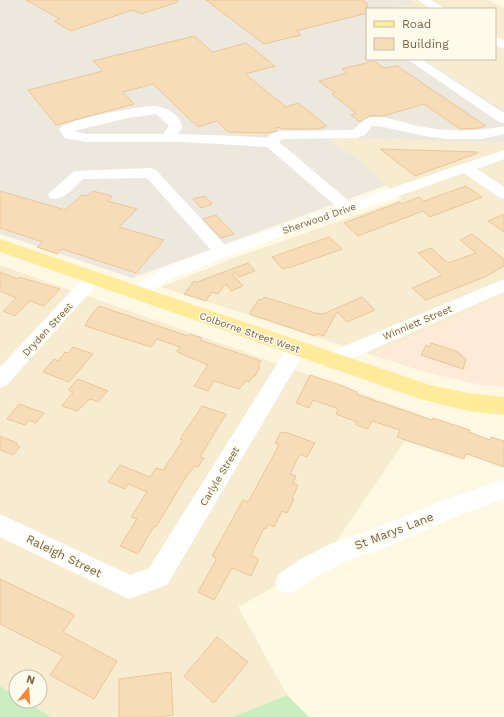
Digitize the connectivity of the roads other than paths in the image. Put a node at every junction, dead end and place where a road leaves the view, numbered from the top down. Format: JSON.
{"nodes":[{"id":1,"x":423,"y":0,"type":"edge"},
{"id":2,"x":437,"y":8,"type":"edge"},
{"id":3,"x":415,"y":60,"type":"edge"},
{"id":4,"x":504,"y":119,"type":"edge"},
{"id":5,"x":504,"y":130,"type":"edge"},
{"id":6,"x":166,"y":139,"type":"junction"},
{"id":7,"x":272,"y":143,"type":"junction"},
{"id":8,"x":504,"y":154,"type":"edge"},
{"id":9,"x":466,"y":168,"type":"junction"},
{"id":10,"x":504,"y":194,"type":"edge"},
{"id":11,"x":56,"y":195,"type":"dead end"},
{"id":12,"x":348,"y":208,"type":"junction"},
{"id":13,"x":0,"y":245,"type":"edge"},
{"id":14,"x":222,"y":252,"type":"junction"},
{"id":15,"x":93,"y":278,"type":"junction"},
{"id":16,"x":504,"y":285,"type":"edge"},
{"id":17,"x":139,"y":293,"type":"junction"},
{"id":18,"x":297,"y":348,"type":"junction"},
{"id":19,"x":330,"y":360,"type":"junction"},
{"id":20,"x":0,"y":380,"type":"edge"},
{"id":21,"x":504,"y":406,"type":"edge"},
{"id":22,"x":504,"y":489,"type":"edge"},
{"id":23,"x":0,"y":525,"type":"edge"},
{"id":24,"x":288,"y":582,"type":"dead end"},
{"id":25,"x":129,"y":587,"type":"joint"}],
"edges":[{"from":1,"to":2,"type":"street"},
{"from":3,"to":4,"type":"street"},
{"from":5,"to":7,"type":"street"},
{"from":6,"to":6,"type":"street"},
{"from":6,"to":7,"type":"street"},
{"from":7,"to":12,"type":"street"},
{"from":8,"to":9,"type":"street","name":"Sherwood Drive"},
{"from":9,"to":10,"type":"street"},
{"from":9,"to":12,"type":"street","name":"Sherwood Drive"},
{"from":11,"to":14,"type":"street"},
{"from":12,"to":14,"type":"street","name":"Sherwood Drive"},
{"from":13,"to":15,"type":"main road","name":"Colborne Street West"},
{"from":14,"to":17,"type":"street","name":"Sherwood Drive"},
{"from":15,"to":17,"type":"main road","name":"Colborne Street West"},
{"from":15,"to":20,"type":"street","name":"Dryden Street"},
{"from":16,"to":19,"type":"street","name":"Winniett Street"},
{"from":17,"to":18,"type":"main road","name":"Colborne Street West"},
{"from":18,"to":19,"type":"main road","name":"Colborne Street West"},
{"from":18,"to":25,"type":"street","name":"Carlyle Street"},
{"from":19,"to":21,"type":"main road","name":"Colborne Street West"},
{"from":22,"to":24,"type":"street","name":"St Marys Lane"},
{"from":23,"to":25,"type":"street","name":"Raleigh Street"}]}
